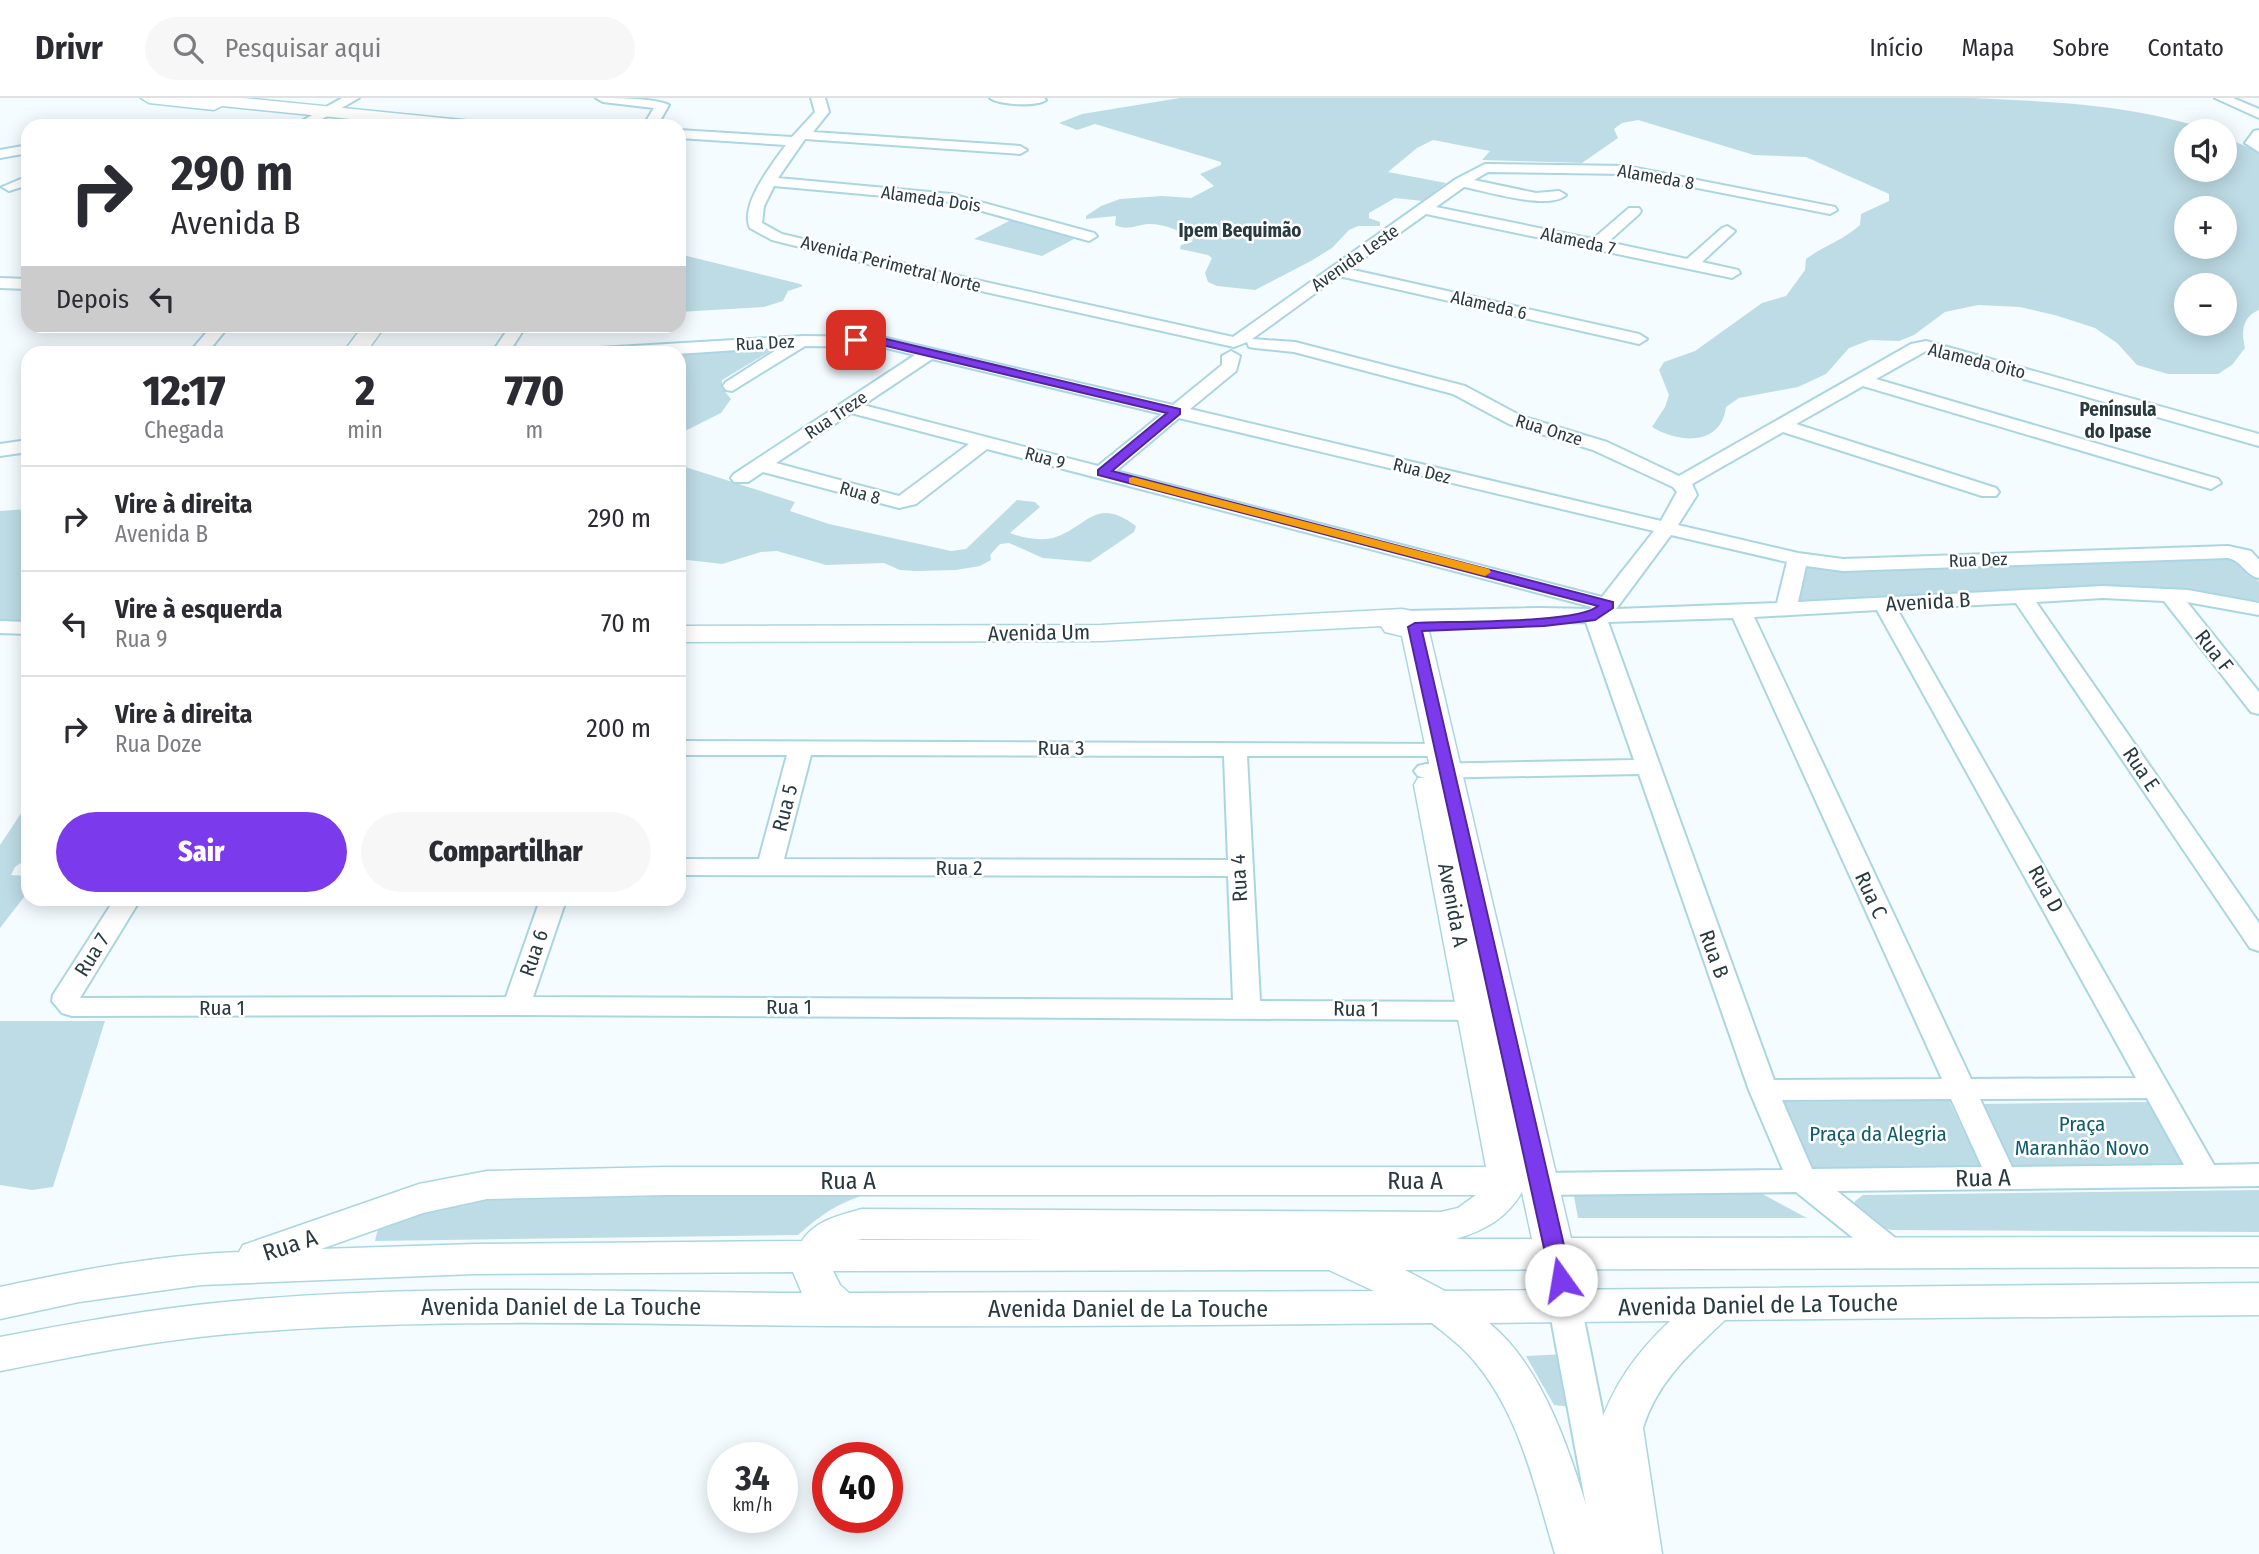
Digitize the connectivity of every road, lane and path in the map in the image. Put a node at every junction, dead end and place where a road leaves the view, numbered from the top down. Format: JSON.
{"nodes":[{"id":1,"x":149,"y":98,"type":"edge"},
{"id":2,"x":192,"y":98,"type":"edge"},
{"id":3,"x":352,"y":98,"type":"edge"},
{"id":4,"x":603,"y":98,"type":"edge"},
{"id":5,"x":818,"y":98,"type":"edge"},
{"id":6,"x":997,"y":98,"type":"edge"},
{"id":7,"x":2222,"y":98,"type":"edge"},
{"id":8,"x":1039,"y":100,"type":"dead end"},
{"id":9,"x":323,"y":113,"type":"junction"},
{"id":10,"x":2259,"y":114,"type":"edge"},
{"id":11,"x":312,"y":119,"type":"edge"},
{"id":12,"x":371,"y":119,"type":"edge"},
{"id":13,"x":392,"y":119,"type":"edge"},
{"id":14,"x":655,"y":119,"type":"edge"},
{"id":15,"x":686,"y":134,"type":"edge"},
{"id":16,"x":2259,"y":134,"type":"edge"},
{"id":17,"x":799,"y":138,"type":"junction"},
{"id":18,"x":2259,"y":148,"type":"edge"},
{"id":19,"x":21,"y":150,"type":"edge"},
{"id":20,"x":1020,"y":150,"type":"dead end"},
{"id":21,"x":0,"y":154,"type":"edge"},
{"id":22,"x":1480,"y":170,"type":"joint"},
{"id":23,"x":768,"y":181,"type":"junction"},
{"id":24,"x":1461,"y":182,"type":"junction"},
{"id":25,"x":21,"y":183,"type":"edge"},
{"id":26,"x":9,"y":187,"type":"dead end"},
{"id":27,"x":1559,"y":195,"type":"dead end"},
{"id":28,"x":1424,"y":209,"type":"junction"},
{"id":29,"x":1830,"y":210,"type":"dead end"},
{"id":30,"x":1634,"y":211,"type":"dead end"},
{"id":31,"x":1727,"y":230,"type":"dead end"},
{"id":32,"x":1089,"y":236,"type":"dead end"},
{"id":33,"x":1596,"y":245,"type":"junction"},
{"id":34,"x":1690,"y":264,"type":"junction"},
{"id":35,"x":1338,"y":271,"type":"junction"},
{"id":36,"x":1732,"y":273,"type":"dead end"},
{"id":37,"x":0,"y":283,"type":"edge"},
{"id":38,"x":21,"y":284,"type":"edge"},
{"id":39,"x":1639,"y":339,"type":"dead end"},
{"id":40,"x":803,"y":341,"type":"junction"},
{"id":41,"x":1240,"y":344,"type":"junction"},
{"id":42,"x":686,"y":348,"type":"edge"},
{"id":43,"x":930,"y":353,"type":"junction"},
{"id":44,"x":1862,"y":380,"type":"junction"},
{"id":45,"x":732,"y":386,"type":"dead end"},
{"id":46,"x":848,"y":407,"type":"junction"},
{"id":47,"x":1176,"y":412,"type":"junction"},
{"id":48,"x":1780,"y":425,"type":"junction"},
{"id":49,"x":2259,"y":440,"type":"edge"},
{"id":50,"x":984,"y":442,"type":"junction"},
{"id":51,"x":21,"y":447,"type":"edge"},
{"id":52,"x":0,"y":450,"type":"edge"},
{"id":53,"x":760,"y":466,"type":"junction"},
{"id":54,"x":1102,"y":472,"type":"junction"},
{"id":55,"x":741,"y":478,"type":"dead end"},
{"id":56,"x":1680,"y":483,"type":"junction"},
{"id":57,"x":2211,"y":484,"type":"dead end"},
{"id":58,"x":1989,"y":492,"type":"dead end"},
{"id":59,"x":1665,"y":529,"type":"junction"},
{"id":60,"x":1798,"y":559,"type":"junction"},
{"id":61,"x":2259,"y":572,"type":"edge"},
{"id":62,"x":2170,"y":595,"type":"junction"},
{"id":63,"x":2022,"y":596,"type":"junction"},
{"id":64,"x":1884,"y":604,"type":"junction"},
{"id":65,"x":1786,"y":609,"type":"junction"},
{"id":66,"x":2259,"y":609,"type":"edge"},
{"id":67,"x":1602,"y":610,"type":"junction"},
{"id":68,"x":1741,"y":611,"type":"junction"},
{"id":69,"x":1405,"y":624,"type":"junction"},
{"id":70,"x":0,"y":627,"type":"edge"},
{"id":71,"x":21,"y":628,"type":"edge"},
{"id":72,"x":686,"y":634,"type":"edge"},
{"id":73,"x":686,"y":641,"type":"edge"},
{"id":74,"x":2259,"y":707,"type":"edge"},
{"id":75,"x":686,"y":748,"type":"edge"},
{"id":76,"x":801,"y":748,"type":"junction"},
{"id":77,"x":1235,"y":748,"type":"junction"},
{"id":78,"x":1434,"y":760,"type":"junction"},
{"id":79,"x":1648,"y":767,"type":"junction"},
{"id":80,"x":686,"y":867,"type":"edge"},
{"id":81,"x":770,"y":867,"type":"junction"},
{"id":82,"x":1238,"y":868,"type":"junction"},
{"id":83,"x":123,"y":906,"type":"edge"},
{"id":84,"x":551,"y":906,"type":"edge"},
{"id":85,"x":2259,"y":942,"type":"edge"},
{"id":86,"x":516,"y":1006,"type":"junction"},
{"id":87,"x":1247,"y":1008,"type":"junction"},
{"id":88,"x":76,"y":1009,"type":"joint"},
{"id":89,"x":1488,"y":1011,"type":"junction"},
{"id":90,"x":2158,"y":1088,"type":"junction"},
{"id":91,"x":1960,"y":1089,"type":"junction"},
{"id":92,"x":1763,"y":1090,"type":"junction"},
{"id":93,"x":2205,"y":1175,"type":"junction"},
{"id":94,"x":2259,"y":1175,"type":"edge"},
{"id":95,"x":2001,"y":1178,"type":"junction"},
{"id":96,"x":1802,"y":1180,"type":"junction"},
{"id":97,"x":1524,"y":1183,"type":"junction"},
{"id":98,"x":1424,"y":1228,"type":"junction"},
{"id":99,"x":1893,"y":1252,"type":"junction"},
{"id":100,"x":2259,"y":1252,"type":"edge"},
{"id":101,"x":1326,"y":1254,"type":"junction"},
{"id":102,"x":1555,"y":1254,"type":"junction"},
{"id":103,"x":813,"y":1256,"type":"junction"},
{"id":104,"x":201,"y":1269,"type":"junction"},
{"id":105,"x":2259,"y":1299,"type":"edge"},
{"id":106,"x":0,"y":1303,"type":"edge"},
{"id":107,"x":1715,"y":1305,"type":"junction"},
{"id":108,"x":1442,"y":1308,"type":"junction"},
{"id":109,"x":1567,"y":1308,"type":"junction"},
{"id":110,"x":840,"y":1310,"type":"junction"},
{"id":111,"x":0,"y":1353,"type":"edge"},
{"id":112,"x":1578,"y":1554,"type":"edge"},
{"id":113,"x":1613,"y":1554,"type":"edge"},
{"id":114,"x":1639,"y":1554,"type":"edge"}],
"edges":[{"from":1,"to":9,"type":"main road"},
{"from":2,"to":9,"type":"main road"},
{"from":3,"to":9,"type":"street"},
{"from":4,"to":14,"type":"street"},
{"from":5,"to":17,"type":"street","name":"Avenida Perimetral Norte"},
{"from":6,"to":8,"type":"street"},
{"from":7,"to":10,"type":"street"},
{"from":9,"to":11,"type":"street"},
{"from":9,"to":12,"type":"main road"},
{"from":9,"to":13,"type":"main road"},
{"from":15,"to":17,"type":"street"},
{"from":16,"to":18,"type":"street"},
{"from":17,"to":20,"type":"street"},
{"from":17,"to":23,"type":"street","name":"Avenida Perimetral Norte"},
{"from":19,"to":21,"type":"street"},
{"from":22,"to":24,"type":"street","name":"Avenida Leste"},
{"from":22,"to":29,"type":"street","name":"Alameda 8"},
{"from":23,"to":32,"type":"street","name":"Alameda Dois"},
{"from":23,"to":41,"type":"street","name":"Avenida Perimetral Norte"},
{"from":24,"to":27,"type":"street"},
{"from":24,"to":28,"type":"street","name":"Avenida Leste"},
{"from":25,"to":26,"type":"street"},
{"from":28,"to":33,"type":"street","name":"Alameda 7"},
{"from":28,"to":35,"type":"street","name":"Avenida Leste"},
{"from":30,"to":33,"type":"street"},
{"from":31,"to":34,"type":"street"},
{"from":33,"to":34,"type":"street","name":"Alameda 7"},
{"from":34,"to":36,"type":"street","name":"Alameda 7"},
{"from":35,"to":39,"type":"street","name":"Alameda 6"},
{"from":35,"to":41,"type":"street","name":"Avenida Leste"},
{"from":37,"to":38,"type":"street"},
{"from":40,"to":42,"type":"street","name":"Rua Dez"},
{"from":40,"to":43,"type":"street","name":"Rua Dez"},
{"from":40,"to":45,"type":"street"},
{"from":41,"to":47,"type":"street","name":"Avenida Leste"},
{"from":41,"to":56,"type":"street","name":"Rua Onze"},
{"from":43,"to":46,"type":"street","name":"Rua Treze"},
{"from":43,"to":47,"type":"street","name":"Rua Dez"},
{"from":44,"to":48,"type":"street","name":"Alameda Oito"},
{"from":44,"to":49,"type":"street","name":"Alameda Oito"},
{"from":44,"to":57,"type":"street"},
{"from":46,"to":50,"type":"street","name":"Rua 9"},
{"from":46,"to":53,"type":"street","name":"Rua Treze"},
{"from":47,"to":54,"type":"street","name":"Avenida Leste"},
{"from":47,"to":59,"type":"street","name":"Rua Dez"},
{"from":48,"to":56,"type":"street","name":"Alameda Oito"},
{"from":48,"to":58,"type":"street"},
{"from":50,"to":53,"type":"street","name":"Rua 8"},
{"from":50,"to":54,"type":"street","name":"Rua 9"},
{"from":51,"to":52,"type":"street"},
{"from":53,"to":55,"type":"street","name":"Rua Treze"},
{"from":54,"to":67,"type":"street","name":"Rua 9"},
{"from":56,"to":59,"type":"street"},
{"from":59,"to":60,"type":"street","name":"Rua Dez"},
{"from":59,"to":67,"type":"street"},
{"from":60,"to":61,"type":"street","name":"Rua Dez"},
{"from":60,"to":65,"type":"street"},
{"from":62,"to":63,"type":"street","name":"Avenida B"},
{"from":62,"to":66,"type":"street","name":"Avenida B"},
{"from":62,"to":74,"type":"street","name":"Rua F"},
{"from":63,"to":64,"type":"street","name":"Avenida B"},
{"from":63,"to":85,"type":"street","name":"Rua E"},
{"from":64,"to":65,"type":"street","name":"Avenida B"},
{"from":64,"to":90,"type":"street","name":"Rua D"},
{"from":65,"to":68,"type":"street","name":"Avenida B"},
{"from":67,"to":68,"type":"street","name":"Avenida B"},
{"from":67,"to":69,"type":"street","name":"Avenida B"},
{"from":67,"to":79,"type":"street","name":"Rua B"},
{"from":68,"to":91,"type":"street","name":"Rua C"},
{"from":69,"to":72,"type":"main road","name":"Avenida Um"},
{"from":69,"to":73,"type":"main road","name":"Avenida Um"},
{"from":69,"to":78,"type":"main road","name":"Avenida A"},
{"from":70,"to":71,"type":"street"},
{"from":75,"to":76,"type":"street","name":"Rua 3"},
{"from":76,"to":77,"type":"street","name":"Rua 3"},
{"from":76,"to":81,"type":"street","name":"Rua 5"},
{"from":77,"to":78,"type":"street","name":"Rua 3"},
{"from":77,"to":82,"type":"street","name":"Rua 4"},
{"from":78,"to":79,"type":"street","name":"Rua 3"},
{"from":78,"to":89,"type":"main road","name":"Avenida A"},
{"from":79,"to":92,"type":"street","name":"Rua B"},
{"from":80,"to":81,"type":"street","name":"Rua 2"},
{"from":81,"to":82,"type":"street","name":"Rua 2"},
{"from":82,"to":87,"type":"street","name":"Rua 4"},
{"from":83,"to":88,"type":"street","name":"Rua 7"},
{"from":84,"to":86,"type":"street","name":"Rua 6"},
{"from":86,"to":87,"type":"street","name":"Rua 1"},
{"from":86,"to":88,"type":"street","name":"Rua 1"},
{"from":87,"to":89,"type":"street","name":"Rua 1"},
{"from":89,"to":97,"type":"main road","name":"Avenida A"},
{"from":90,"to":91,"type":"street"},
{"from":90,"to":93,"type":"street","name":"Rua D"},
{"from":91,"to":92,"type":"street"},
{"from":91,"to":95,"type":"street","name":"Rua C"},
{"from":92,"to":96,"type":"street","name":"Rua B"},
{"from":93,"to":94,"type":"street","name":"Rua A"},
{"from":93,"to":95,"type":"street","name":"Rua A"},
{"from":95,"to":96,"type":"street","name":"Rua A"},
{"from":96,"to":97,"type":"street","name":"Rua A"},
{"from":96,"to":99,"type":"street","name":"Rua B"},
{"from":97,"to":98,"type":"main road"},
{"from":97,"to":102,"type":"main road","name":"Avenida A"},
{"from":97,"to":104,"type":"main road","name":"Rua A"},
{"from":98,"to":102,"type":"main road"},
{"from":98,"to":103,"type":"main road"},
{"from":99,"to":100,"type":"main road","name":"Avenida Daniel de La Touche"},
{"from":99,"to":102,"type":"main road","name":"Avenida Daniel de La Touche"},
{"from":101,"to":102,"type":"main road","name":"Avenida Daniel de La Touche"},
{"from":101,"to":103,"type":"main road","name":"Avenida Daniel de La Touche"},
{"from":101,"to":108,"type":"main road"},
{"from":102,"to":109,"type":"street","name":"Avenida A"},
{"from":103,"to":104,"type":"main road","name":"Avenida Daniel de La Touche"},
{"from":103,"to":110,"type":"main road"},
{"from":104,"to":106,"type":"main road","name":"Avenida Daniel de La Touche"},
{"from":105,"to":107,"type":"main road","name":"Avenida Daniel de La Touche"},
{"from":107,"to":109,"type":"main road","name":"Avenida Daniel de La Touche"},
{"from":107,"to":114,"type":"main road"},
{"from":108,"to":109,"type":"main road","name":"Avenida Daniel de La Touche"},
{"from":108,"to":110,"type":"main road","name":"Avenida Daniel de La Touche"},
{"from":108,"to":112,"type":"main road"},
{"from":109,"to":113,"type":"street","name":"Avenida A"},
{"from":110,"to":111,"type":"main road","name":"Avenida Daniel de La Touche"}]}
